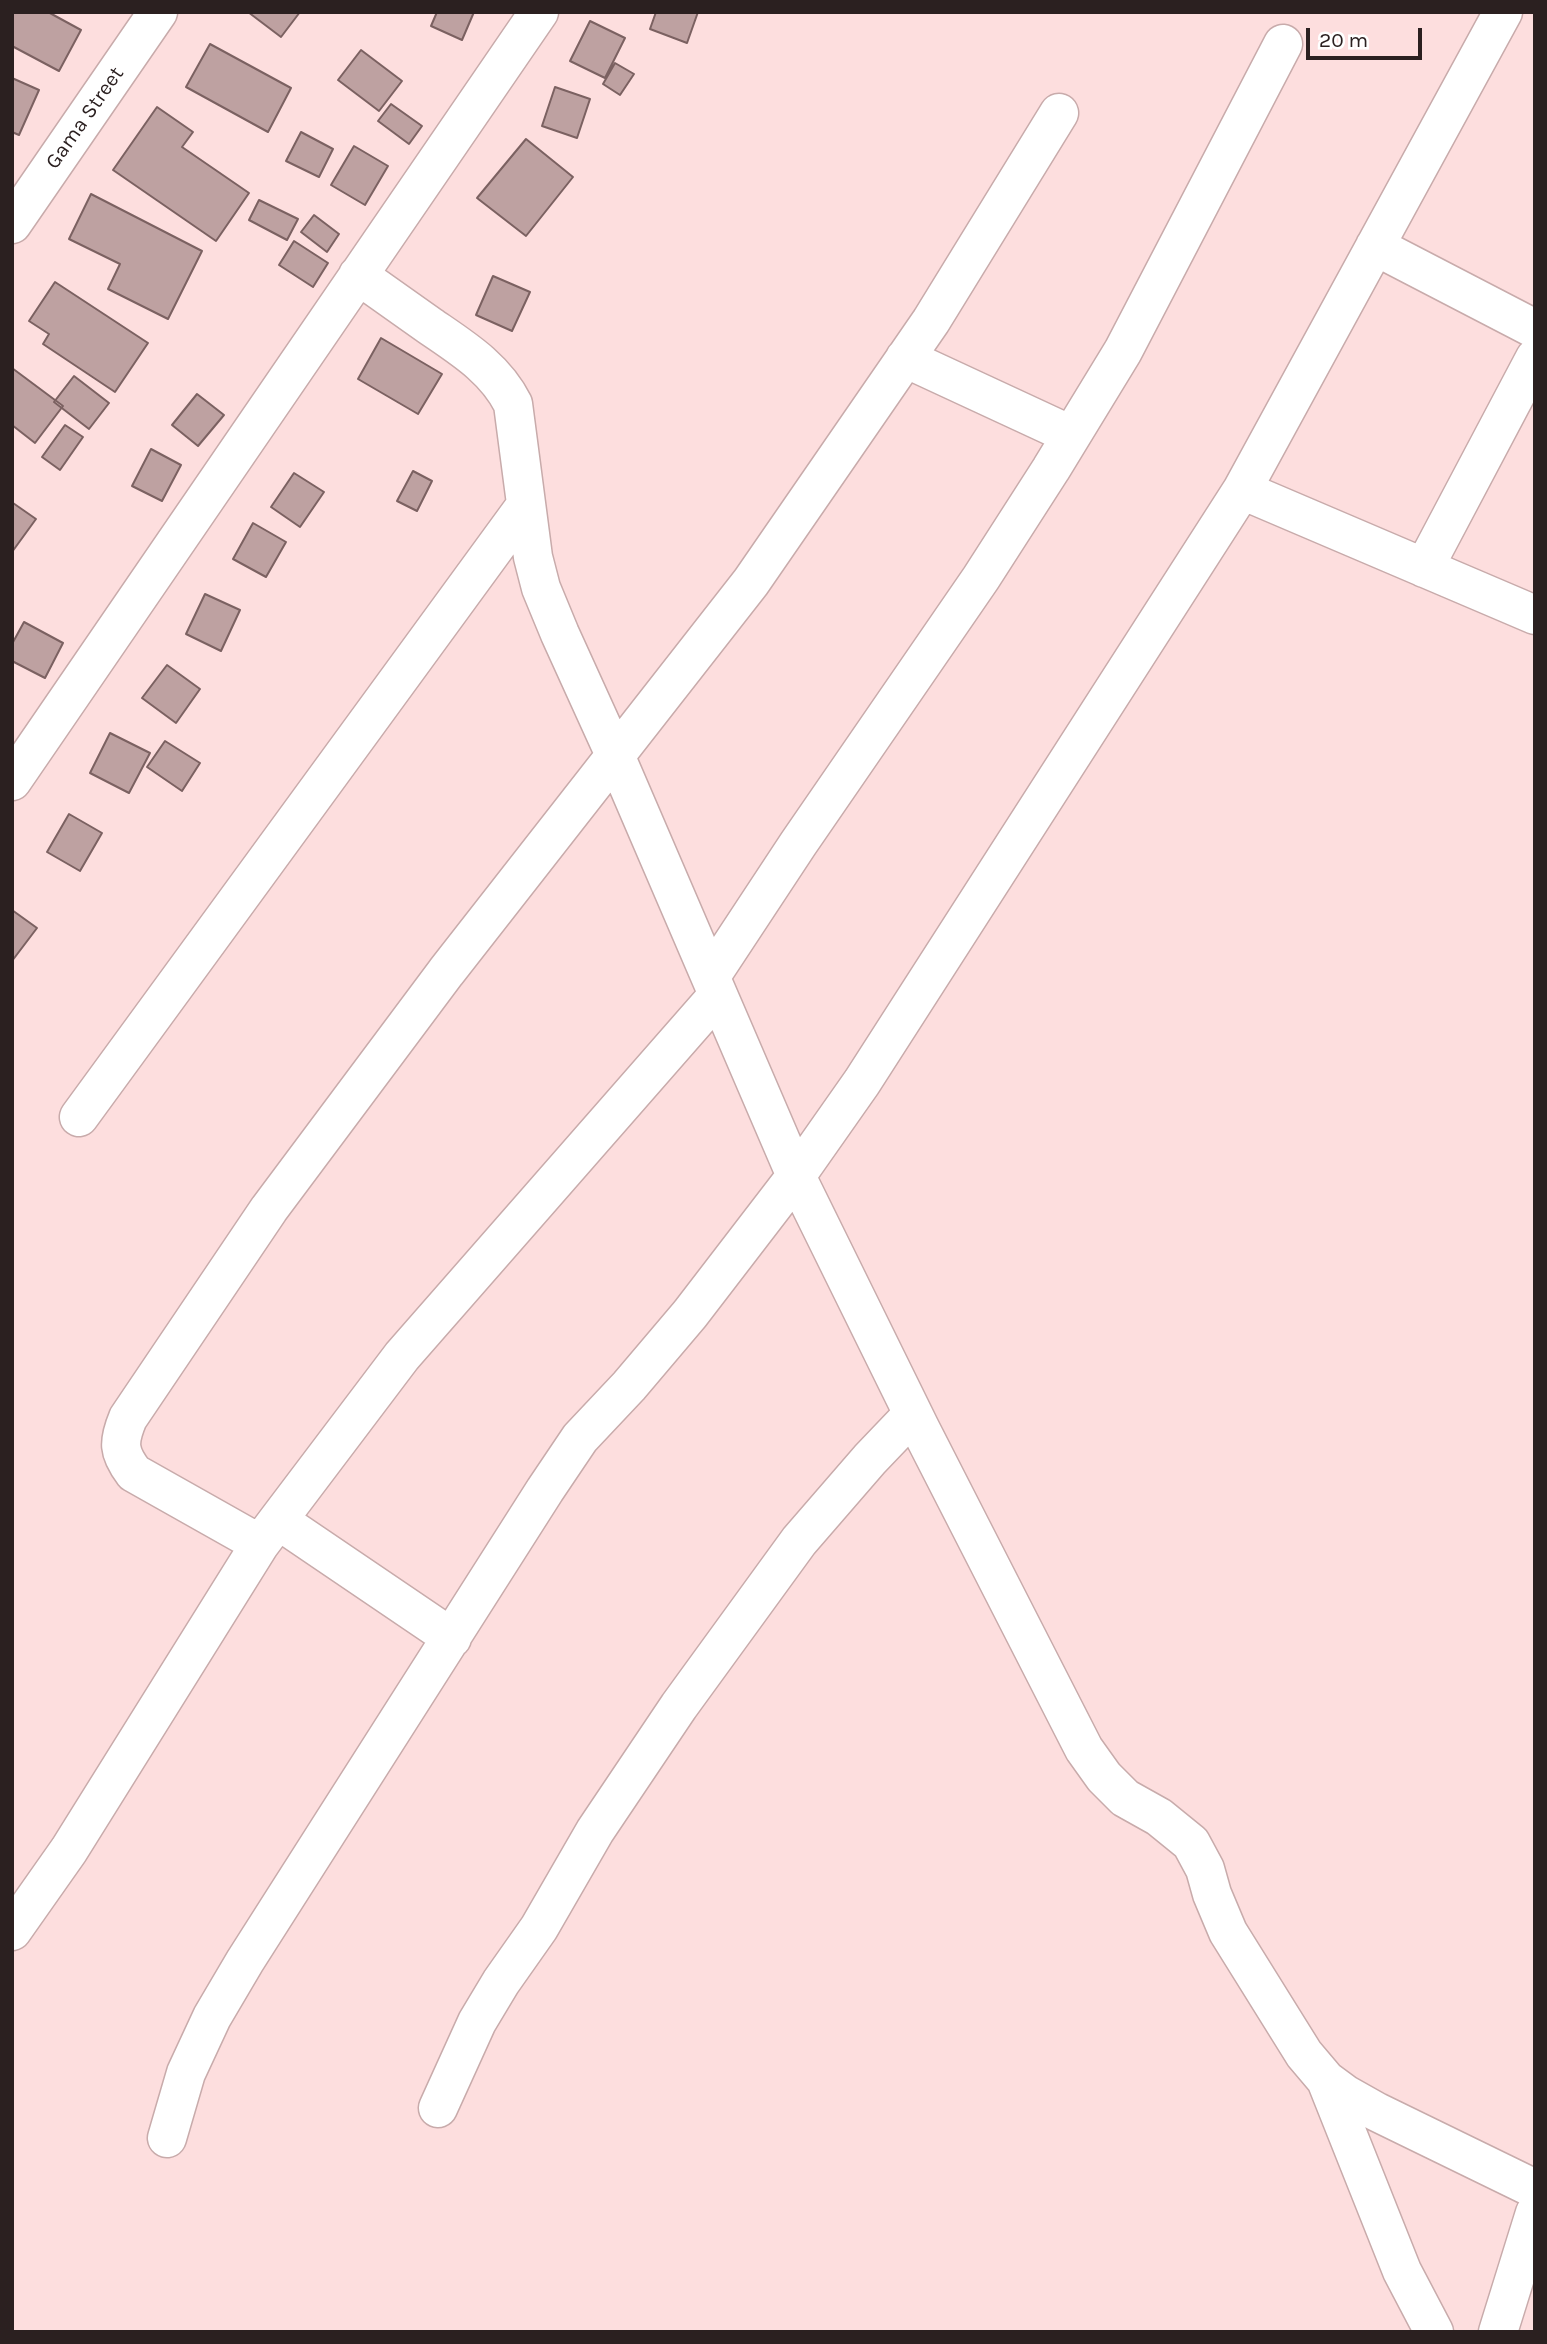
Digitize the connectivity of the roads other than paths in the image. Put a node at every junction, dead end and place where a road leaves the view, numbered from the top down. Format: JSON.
{"nodes":[{"id":1,"x":158,"y":12,"type":"edge"},
{"id":2,"x":539,"y":12,"type":"edge"},
{"id":3,"x":1503,"y":12,"type":"edge"},
{"id":4,"x":1283,"y":44,"type":"dead end"},
{"id":5,"x":1059,"y":113,"type":"dead end"},
{"id":6,"x":12,"y":224,"type":"edge"},
{"id":7,"x":1375,"y":246,"type":"junction"},
{"id":8,"x":358,"y":275,"type":"junction"},
{"id":9,"x":1535,"y":330,"type":"edge"},
{"id":10,"x":905,"y":358,"type":"junction"},
{"id":11,"x":1535,"y":358,"type":"edge"},
{"id":12,"x":1071,"y":435,"type":"junction"},
{"id":13,"x":1242,"y":490,"type":"junction"},
{"id":14,"x":526,"y":505,"type":"junction"},
{"id":15,"x":1424,"y":568,"type":"junction"},
{"id":16,"x":1535,"y":615,"type":"edge"},
{"id":17,"x":615,"y":755,"type":"junction"},
{"id":18,"x":12,"y":781,"type":"edge"},
{"id":19,"x":714,"y":986,"type":"junction"},
{"id":20,"x":79,"y":1117,"type":"dead end"},
{"id":21,"x":796,"y":1176,"type":"junction"},
{"id":22,"x":913,"y":1414,"type":"junction"},
{"id":23,"x":269,"y":1532,"type":"junction"},
{"id":24,"x":452,"y":1638,"type":"junction"},
{"id":25,"x":12,"y":1931,"type":"edge"},
{"id":26,"x":1326,"y":2080,"type":"junction"},
{"id":27,"x":438,"y":2108,"type":"dead end"},
{"id":28,"x":167,"y":2138,"type":"dead end"},
{"id":29,"x":1535,"y":2189,"type":"edge"},
{"id":30,"x":1535,"y":2213,"type":"edge"},
{"id":31,"x":1434,"y":2332,"type":"edge"},
{"id":32,"x":1498,"y":2332,"type":"edge"}],
"edges":[{"from":1,"to":6,"type":"street","name":"Gama Street"},
{"from":2,"to":8,"type":"street"},
{"from":3,"to":7,"type":"street"},
{"from":4,"to":12,"type":"street"},
{"from":5,"to":10,"type":"street"},
{"from":7,"to":9,"type":"street"},
{"from":7,"to":13,"type":"street"},
{"from":8,"to":14,"type":"street"},
{"from":8,"to":18,"type":"street"},
{"from":10,"to":12,"type":"street"},
{"from":10,"to":17,"type":"street"},
{"from":11,"to":15,"type":"street"},
{"from":12,"to":19,"type":"street"},
{"from":13,"to":15,"type":"street"},
{"from":13,"to":21,"type":"street"},
{"from":14,"to":17,"type":"street"},
{"from":14,"to":20,"type":"street"},
{"from":15,"to":16,"type":"street"},
{"from":17,"to":19,"type":"street"},
{"from":17,"to":23,"type":"street"},
{"from":19,"to":21,"type":"street"},
{"from":19,"to":23,"type":"street"},
{"from":21,"to":22,"type":"street"},
{"from":21,"to":24,"type":"street"},
{"from":22,"to":26,"type":"street"},
{"from":22,"to":27,"type":"street"},
{"from":23,"to":24,"type":"street"},
{"from":23,"to":25,"type":"street"},
{"from":24,"to":28,"type":"street"},
{"from":26,"to":29,"type":"street"},
{"from":26,"to":31,"type":"street"},
{"from":30,"to":32,"type":"street"}]}
